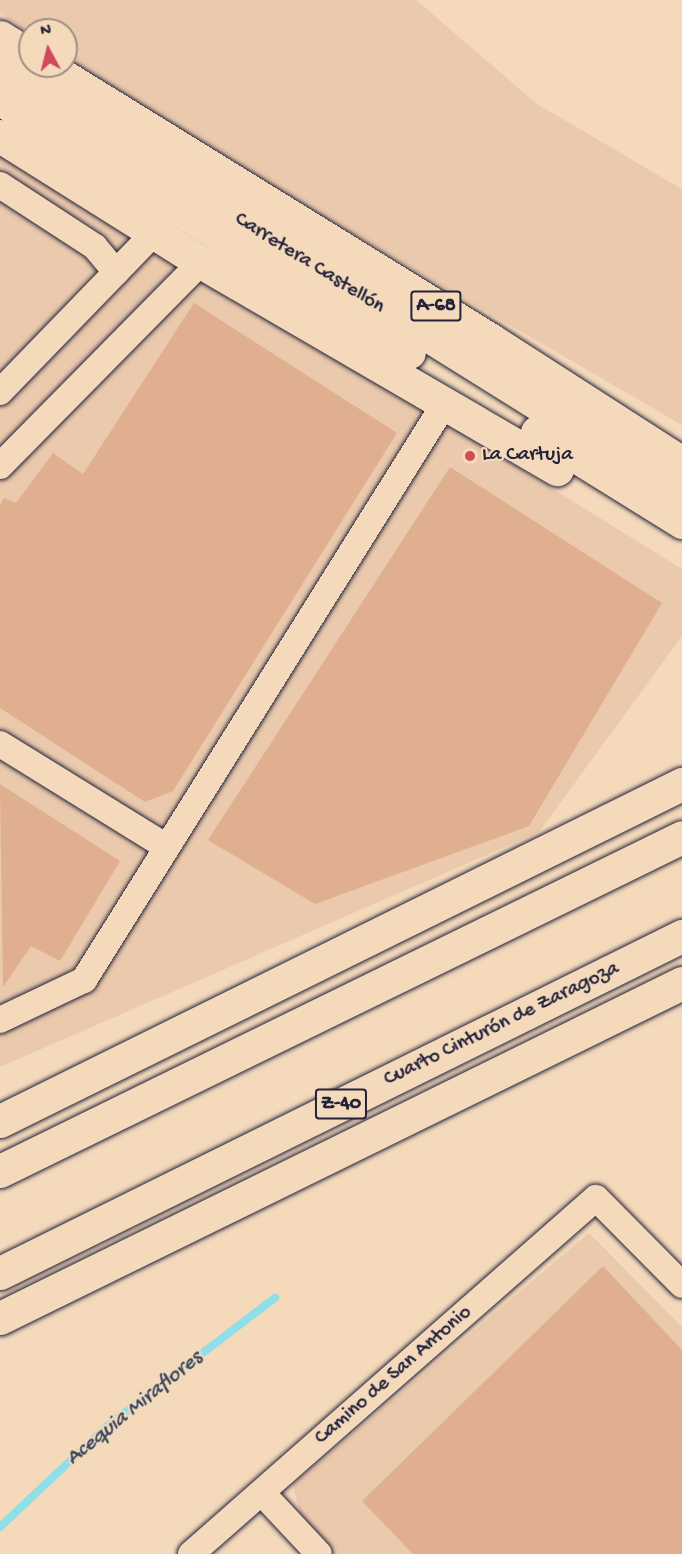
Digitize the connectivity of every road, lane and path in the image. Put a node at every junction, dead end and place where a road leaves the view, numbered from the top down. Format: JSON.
{"nodes":[{"id":1,"x":0,"y":38,"type":"edge"},
{"id":2,"x":18,"y":49,"type":"edge"},
{"id":3,"x":0,"y":68,"type":"edge"},
{"id":4,"x":65,"y":78,"type":"edge"},
{"id":5,"x":0,"y":99,"type":"edge"},
{"id":6,"x":0,"y":136,"type":"edge"},
{"id":7,"x":0,"y":185,"type":"edge"},
{"id":8,"x":154,"y":233,"type":"junction"},
{"id":9,"x":201,"y":262,"type":"junction"},
{"id":10,"x":116,"y":272,"type":"junction"},
{"id":11,"x":455,"y":382,"type":"junction"},
{"id":12,"x":0,"y":392,"type":"edge"},
{"id":13,"x":682,"y":463,"type":"edge"},
{"id":14,"x":0,"y":466,"type":"edge"},
{"id":15,"x":682,"y":494,"type":"edge"},
{"id":16,"x":675,"y":532,"type":"edge"},
{"id":17,"x":0,"y":744,"type":"edge"},
{"id":18,"x":682,"y":784,"type":"edge"},
{"id":19,"x":682,"y":837,"type":"edge"},
{"id":20,"x":167,"y":847,"type":"junction"},
{"id":21,"x":682,"y":936,"type":"edge"},
{"id":22,"x":682,"y":983,"type":"edge"},
{"id":23,"x":0,"y":1020,"type":"edge"},
{"id":24,"x":0,"y":1121,"type":"edge"},
{"id":25,"x":0,"y":1171,"type":"edge"},
{"id":26,"x":0,"y":1274,"type":"edge"},
{"id":27,"x":682,"y":1285,"type":"edge"},
{"id":28,"x":0,"y":1318,"type":"edge"},
{"id":29,"x":262,"y":1493,"type":"junction"},
{"id":30,"x":297,"y":1531,"type":"junction"},
{"id":31,"x":190,"y":1554,"type":"edge"},
{"id":32,"x":308,"y":1554,"type":"edge"},
{"id":33,"x":319,"y":1554,"type":"edge"}],
"edges":[{"from":1,"to":2,"type":"highway"},
{"from":3,"to":11,"type":"highway","name":"Carretera Castellón","number":"A-68"},
{"from":4,"to":13,"type":"highway","number":"A-68"},
{"from":5,"to":11,"type":"highway","name":"Carretera Castellón","number":"A-68"},
{"from":6,"to":8,"type":"highway"},
{"from":7,"to":10,"type":"street"},
{"from":8,"to":9,"type":"highway"},
{"from":8,"to":10,"type":"street"},
{"from":9,"to":11,"type":"highway"},
{"from":9,"to":14,"type":"street"},
{"from":10,"to":12,"type":"street"},
{"from":11,"to":15,"type":"highway","name":"Carretera Castellón"},
{"from":11,"to":16,"type":"highway"},
{"from":11,"to":20,"type":"street"},
{"from":17,"to":20,"type":"street"},
{"from":18,"to":24,"type":"highway"},
{"from":19,"to":25,"type":"highway"},
{"from":20,"to":23,"type":"street"},
{"from":21,"to":26,"type":"highway","name":"Cuarto Cinturón de Zaragoza","number":"Z-40"},
{"from":22,"to":28,"type":"highway"},
{"from":27,"to":29,"type":"street","name":"Camino de San Antonio"},
{"from":29,"to":30,"type":"street"},
{"from":29,"to":31,"type":"street","name":"Camino de San Antonio"},
{"from":30,"to":32,"type":"street"},
{"from":30,"to":33,"type":"street"}]}
